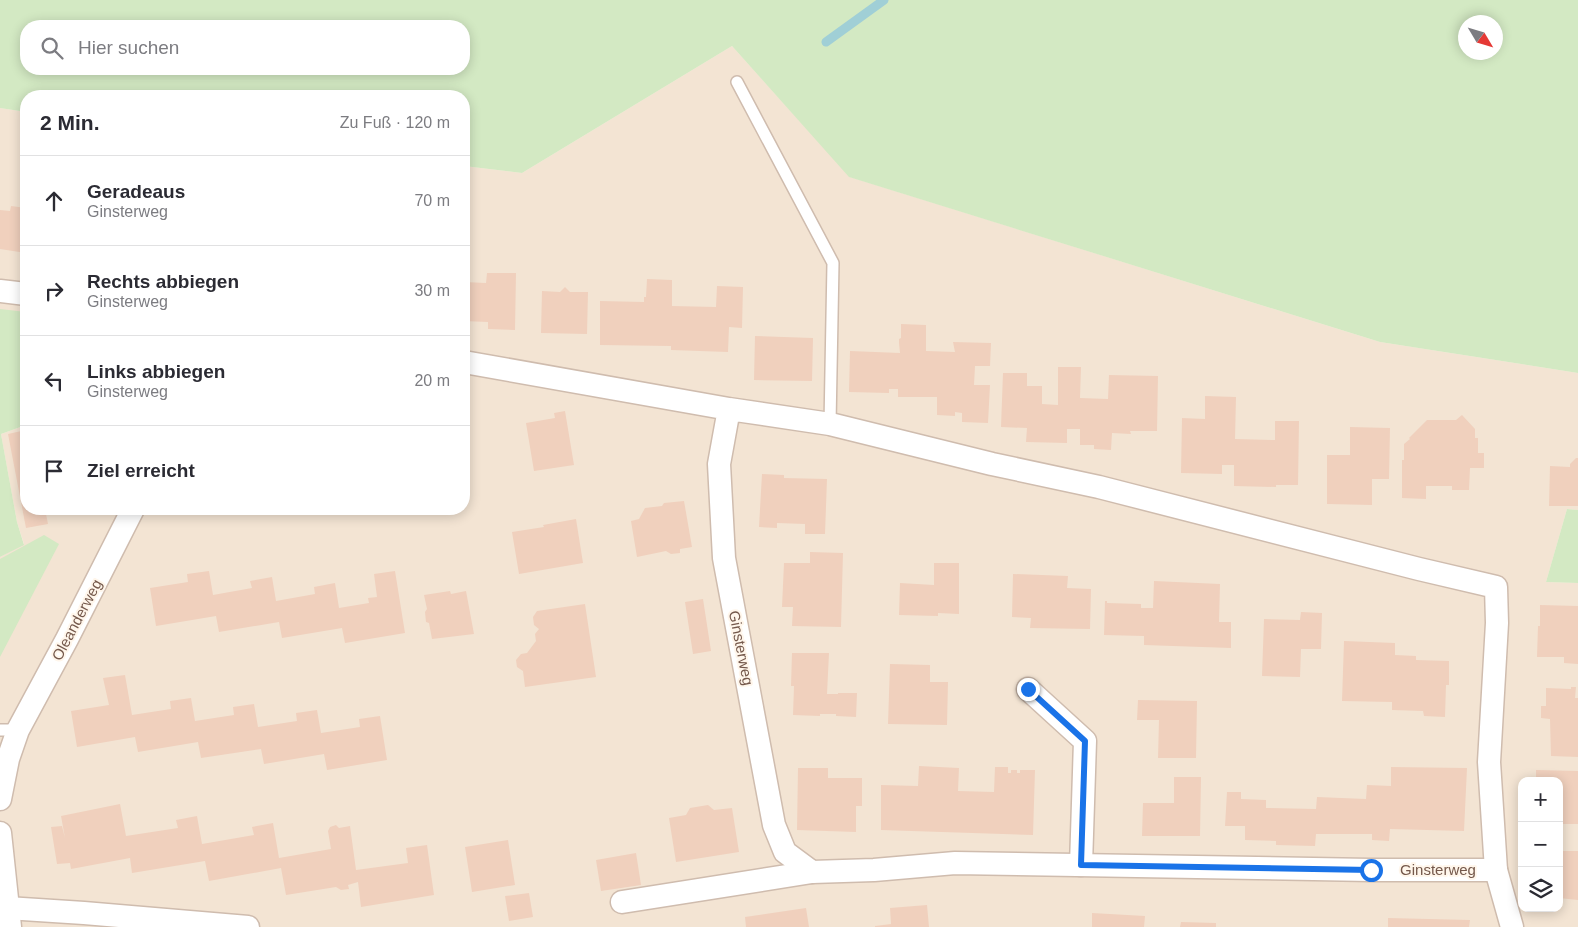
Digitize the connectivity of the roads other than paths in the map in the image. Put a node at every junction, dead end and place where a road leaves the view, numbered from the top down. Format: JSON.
{"nodes":[{"id":1,"x":737,"y":82,"type":"dead end"},
{"id":2,"x":0,"y":291,"type":"edge"},
{"id":3,"x":20,"y":293,"type":"edge"},
{"id":4,"x":470,"y":363,"type":"edge"},
{"id":5,"x":729,"y":409,"type":"junction"},
{"id":6,"x":830,"y":424,"type":"junction"},
{"id":7,"x":130,"y":515,"type":"edge"},
{"id":8,"x":1028,"y":689,"type":"dead end"},
{"id":9,"x":9,"y":730,"type":"edge"},
{"id":10,"x":0,"y":799,"type":"edge"},
{"id":11,"x":0,"y":834,"type":"edge"},
{"id":12,"x":1081,"y":865,"type":"junction"},
{"id":13,"x":1496,"y":870,"type":"junction"},
{"id":14,"x":812,"y":872,"type":"junction"},
{"id":15,"x":622,"y":902,"type":"dead end"},
{"id":16,"x":9,"y":917,"type":"edge"},
{"id":17,"x":248,"y":927,"type":"edge"},
{"id":18,"x":1512,"y":927,"type":"edge"}],
"edges":[{"from":1,"to":6,"type":"lane"},
{"from":2,"to":3,"type":"street"},
{"from":4,"to":5,"type":"street"},
{"from":5,"to":6,"type":"street"},
{"from":5,"to":14,"type":"street","name":"Ginsterweg"},
{"from":6,"to":13,"type":"street","name":"Ginsterweg"},
{"from":7,"to":9,"type":"street","name":"Oleanderweg"},
{"from":8,"to":12,"type":"street"},
{"from":9,"to":10,"type":"street","name":"Oleanderweg"},
{"from":11,"to":16,"type":"street"},
{"from":12,"to":13,"type":"street","name":"Ginsterweg"},
{"from":12,"to":14,"type":"street","name":"Ginsterweg"},
{"from":13,"to":18,"type":"street","name":"Ginsterweg"},
{"from":14,"to":15,"type":"street","name":"Ginsterweg"},
{"from":16,"to":17,"type":"street"}]}
